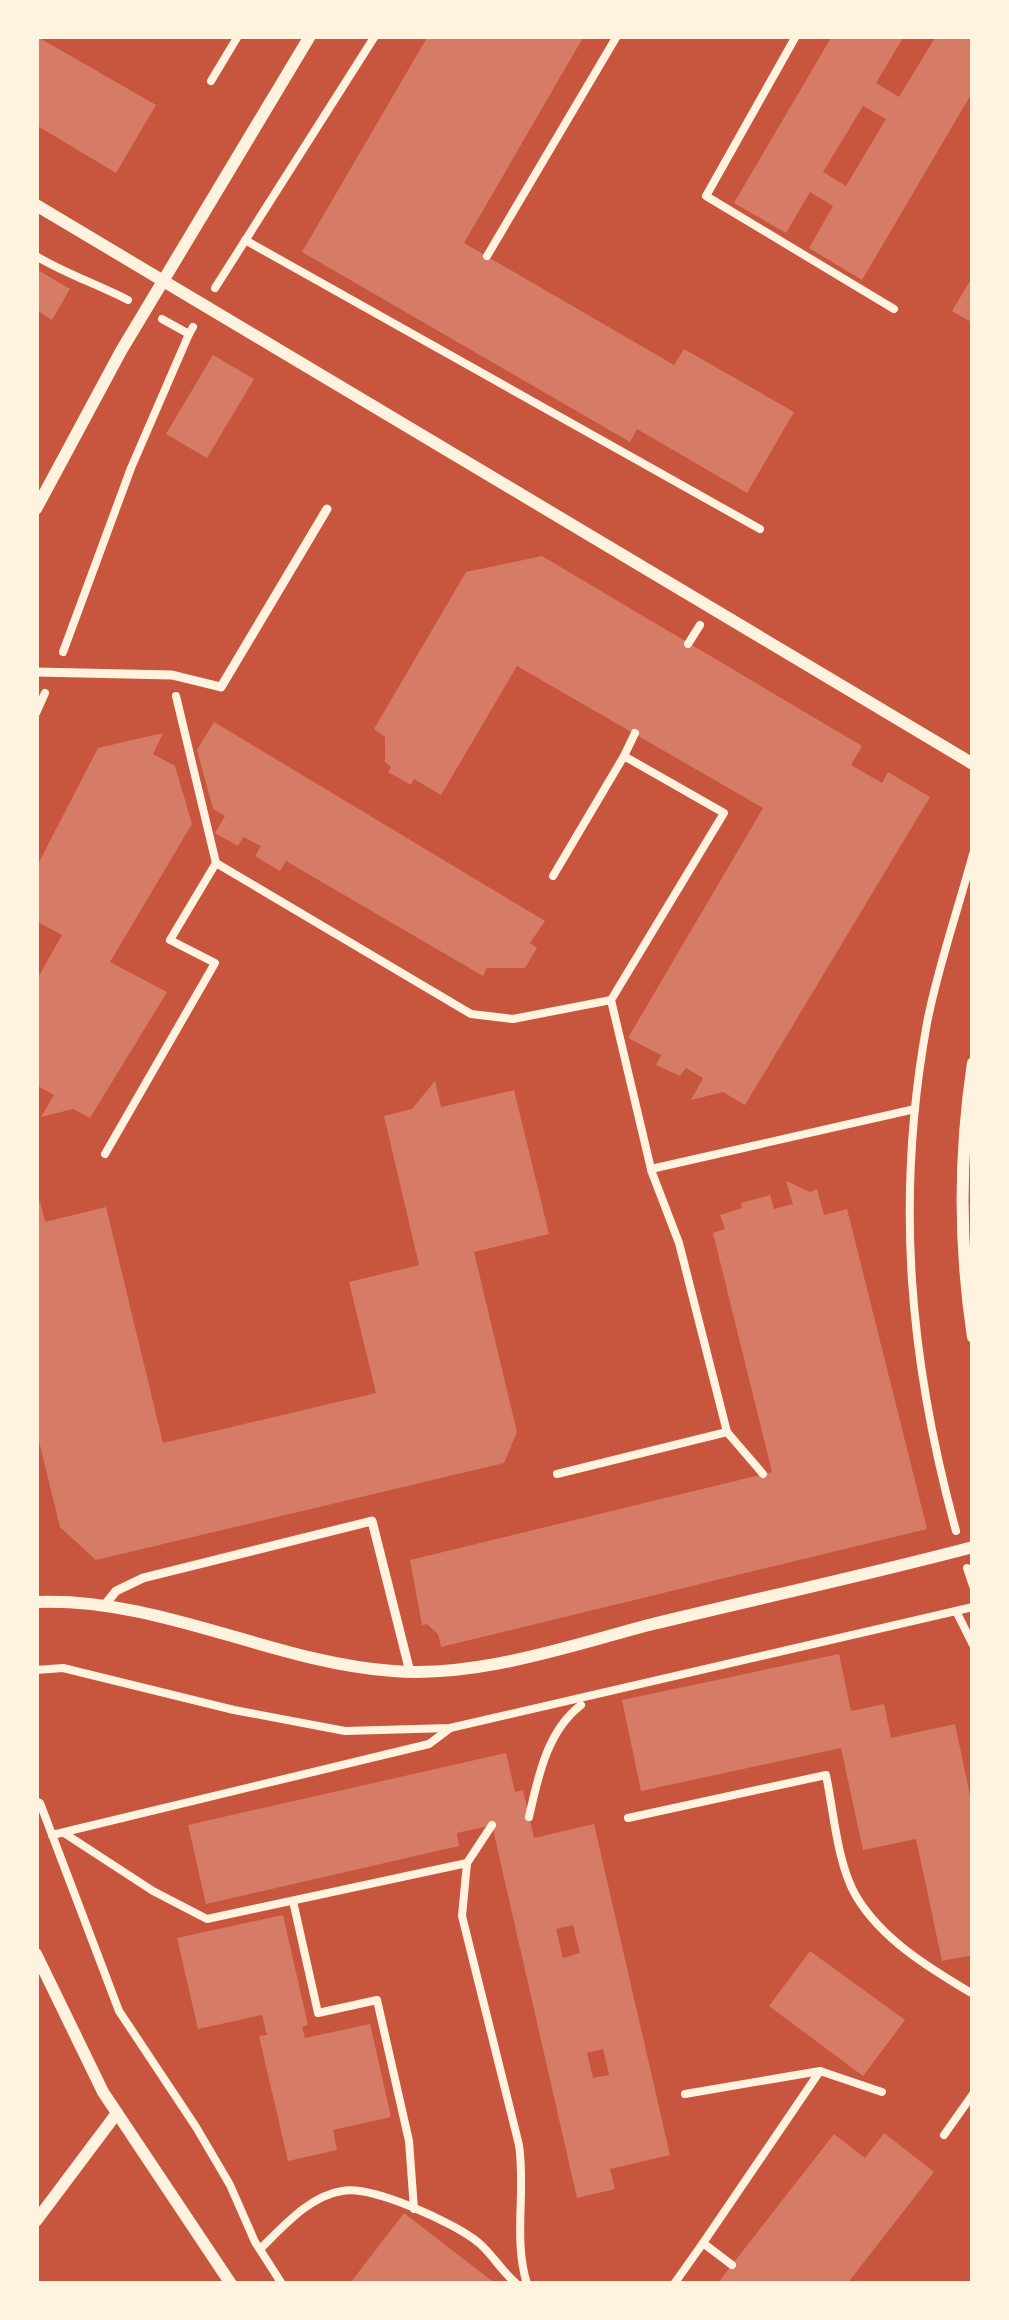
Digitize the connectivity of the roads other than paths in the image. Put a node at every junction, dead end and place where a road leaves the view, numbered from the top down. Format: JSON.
{"nodes":[{"id":1,"x":310,"y":36,"type":"edge"},
{"id":2,"x":36,"y":206,"type":"edge"},
{"id":3,"x":162,"y":282,"type":"junction"},
{"id":4,"x":36,"y":509,"type":"edge"},
{"id":5,"x":327,"y":509,"type":"dead end"},
{"id":6,"x":36,"y":672,"type":"edge"},
{"id":7,"x":973,"y":764,"type":"edge"},
{"id":8,"x":973,"y":1063,"type":"edge"},
{"id":9,"x":973,"y":1337,"type":"edge"},
{"id":10,"x":967,"y":1548,"type":"edge"},
{"id":11,"x":36,"y":1602,"type":"edge"},
{"id":12,"x":104,"y":1606,"type":"junction"},
{"id":13,"x":410,"y":1672,"type":"junction"},
{"id":14,"x":36,"y":1954,"type":"edge"},
{"id":15,"x":117,"y":2113,"type":"junction"},
{"id":16,"x":36,"y":2221,"type":"edge"},
{"id":17,"x":231,"y":2284,"type":"edge"}],
"edges":[{"from":1,"to":3,"type":"street"},
{"from":2,"to":3,"type":"street"},
{"from":3,"to":4,"type":"street"},
{"from":3,"to":7,"type":"street"},
{"from":5,"to":6,"type":"lane"},
{"from":8,"to":9,"type":"street"},
{"from":10,"to":13,"type":"street"},
{"from":11,"to":12,"type":"street"},
{"from":12,"to":13,"type":"street"},
{"from":12,"to":13,"type":"lane"},
{"from":14,"to":15,"type":"street"},
{"from":15,"to":16,"type":"street"},
{"from":15,"to":17,"type":"street"}]}
